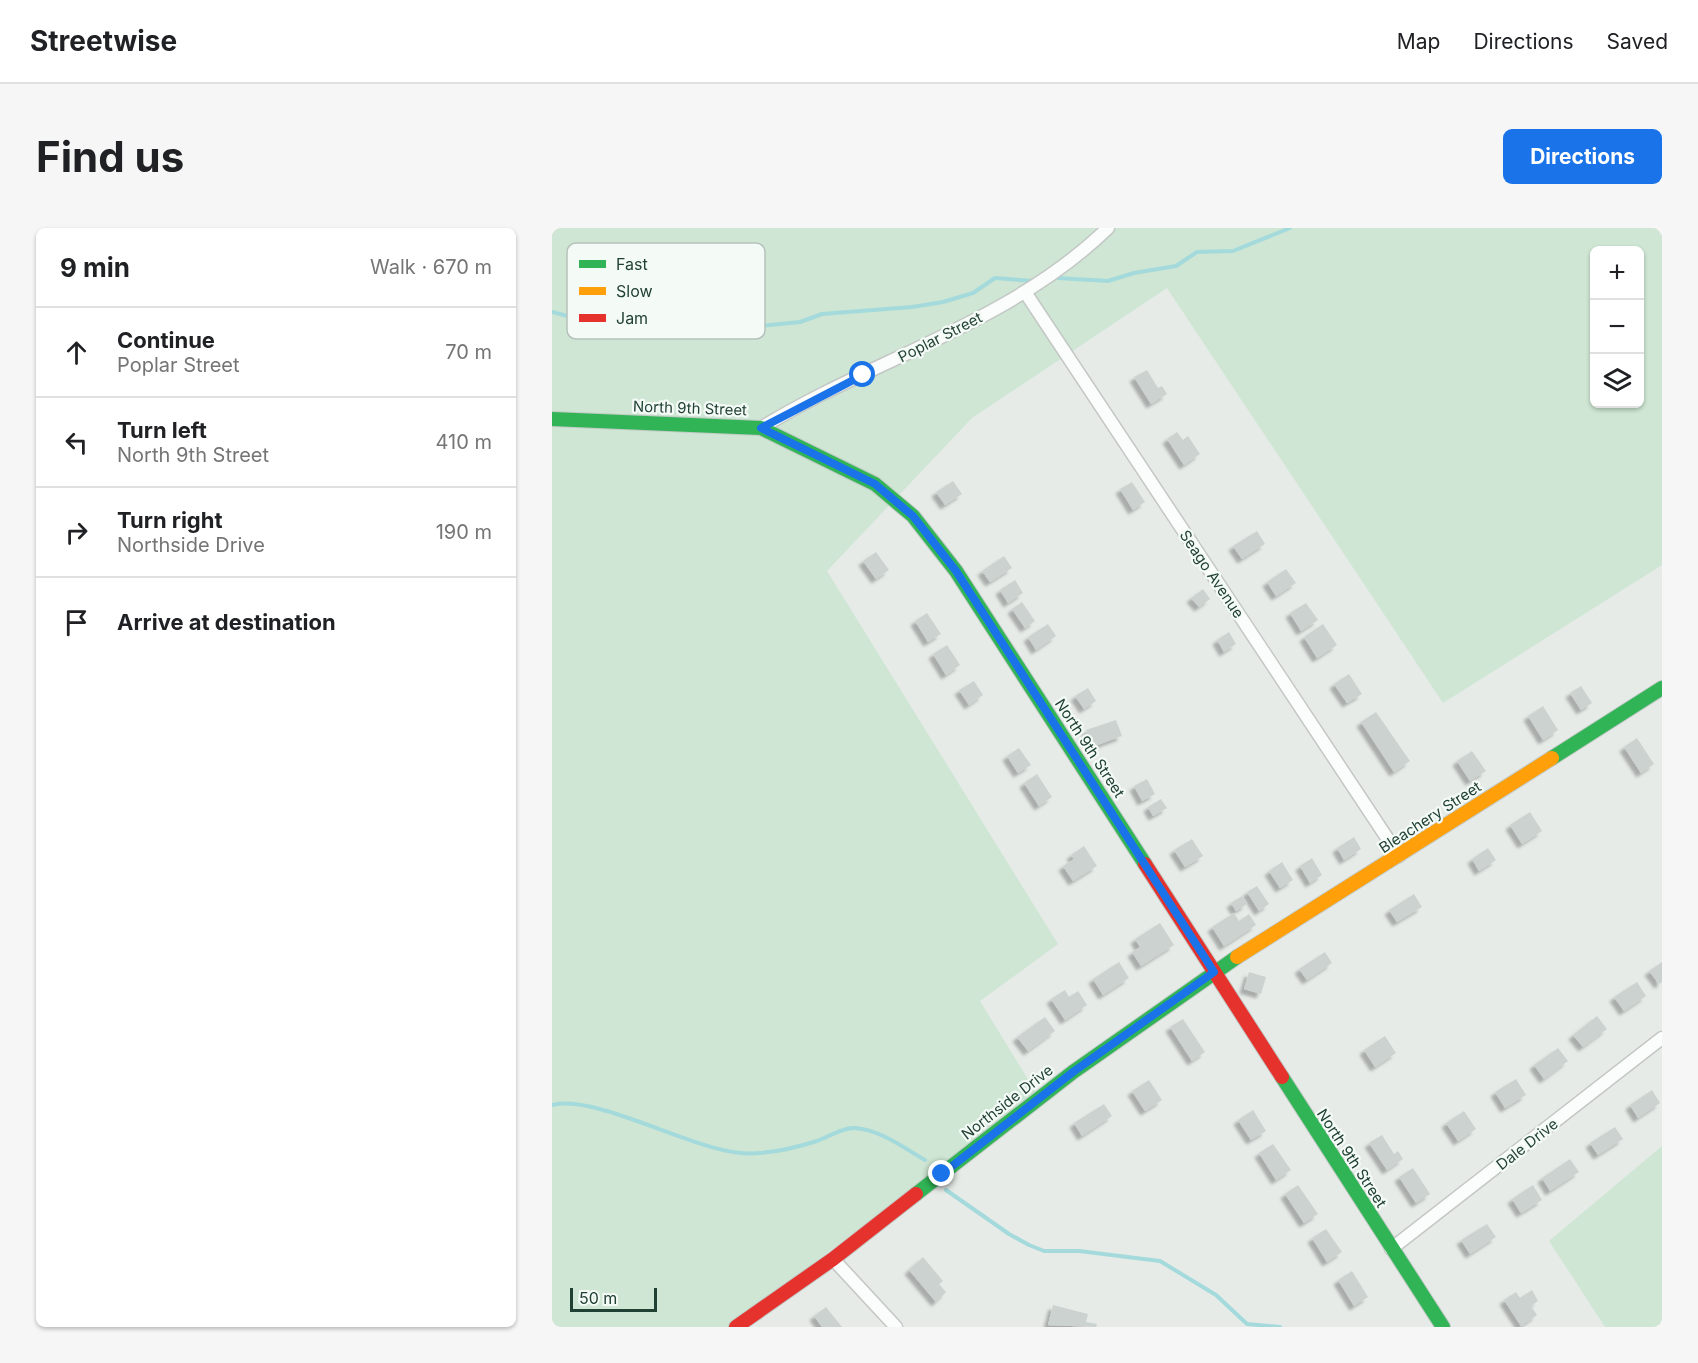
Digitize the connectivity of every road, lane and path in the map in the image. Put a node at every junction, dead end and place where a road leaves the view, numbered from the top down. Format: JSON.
{"nodes":[{"id":1,"x":1108,"y":228,"type":"edge"},
{"id":2,"x":1025,"y":292,"type":"junction"},
{"id":3,"x":552,"y":419,"type":"edge"},
{"id":4,"x":761,"y":428,"type":"junction"},
{"id":5,"x":1662,"y":688,"type":"edge"},
{"id":6,"x":1400,"y":856,"type":"junction"},
{"id":7,"x":1214,"y":972,"type":"junction"},
{"id":8,"x":1662,"y":1038,"type":"edge"},
{"id":9,"x":1391,"y":1249,"type":"junction"},
{"id":10,"x":833,"y":1259,"type":"junction"},
{"id":11,"x":736,"y":1327,"type":"edge"},
{"id":12,"x":897,"y":1327,"type":"edge"},
{"id":13,"x":1443,"y":1327,"type":"edge"}],
"edges":[{"from":1,"to":2,"type":"street","name":"Poplar Street"},
{"from":2,"to":4,"type":"street","name":"Poplar Street"},
{"from":2,"to":6,"type":"street","name":"Seago Avenue"},
{"from":3,"to":4,"type":"street","name":"North 9th Street"},
{"from":4,"to":7,"type":"street","name":"North 9th Street"},
{"from":5,"to":6,"type":"street","name":"Bleachery Street"},
{"from":6,"to":7,"type":"street","name":"Bleachery Street"},
{"from":7,"to":9,"type":"street","name":"North 9th Street"},
{"from":7,"to":10,"type":"street","name":"Northside Drive"},
{"from":8,"to":9,"type":"street","name":"Dale Drive"},
{"from":9,"to":13,"type":"street","name":"North 9th Street"},
{"from":10,"to":11,"type":"street","name":"Northside Drive"},
{"from":10,"to":12,"type":"street"}]}
